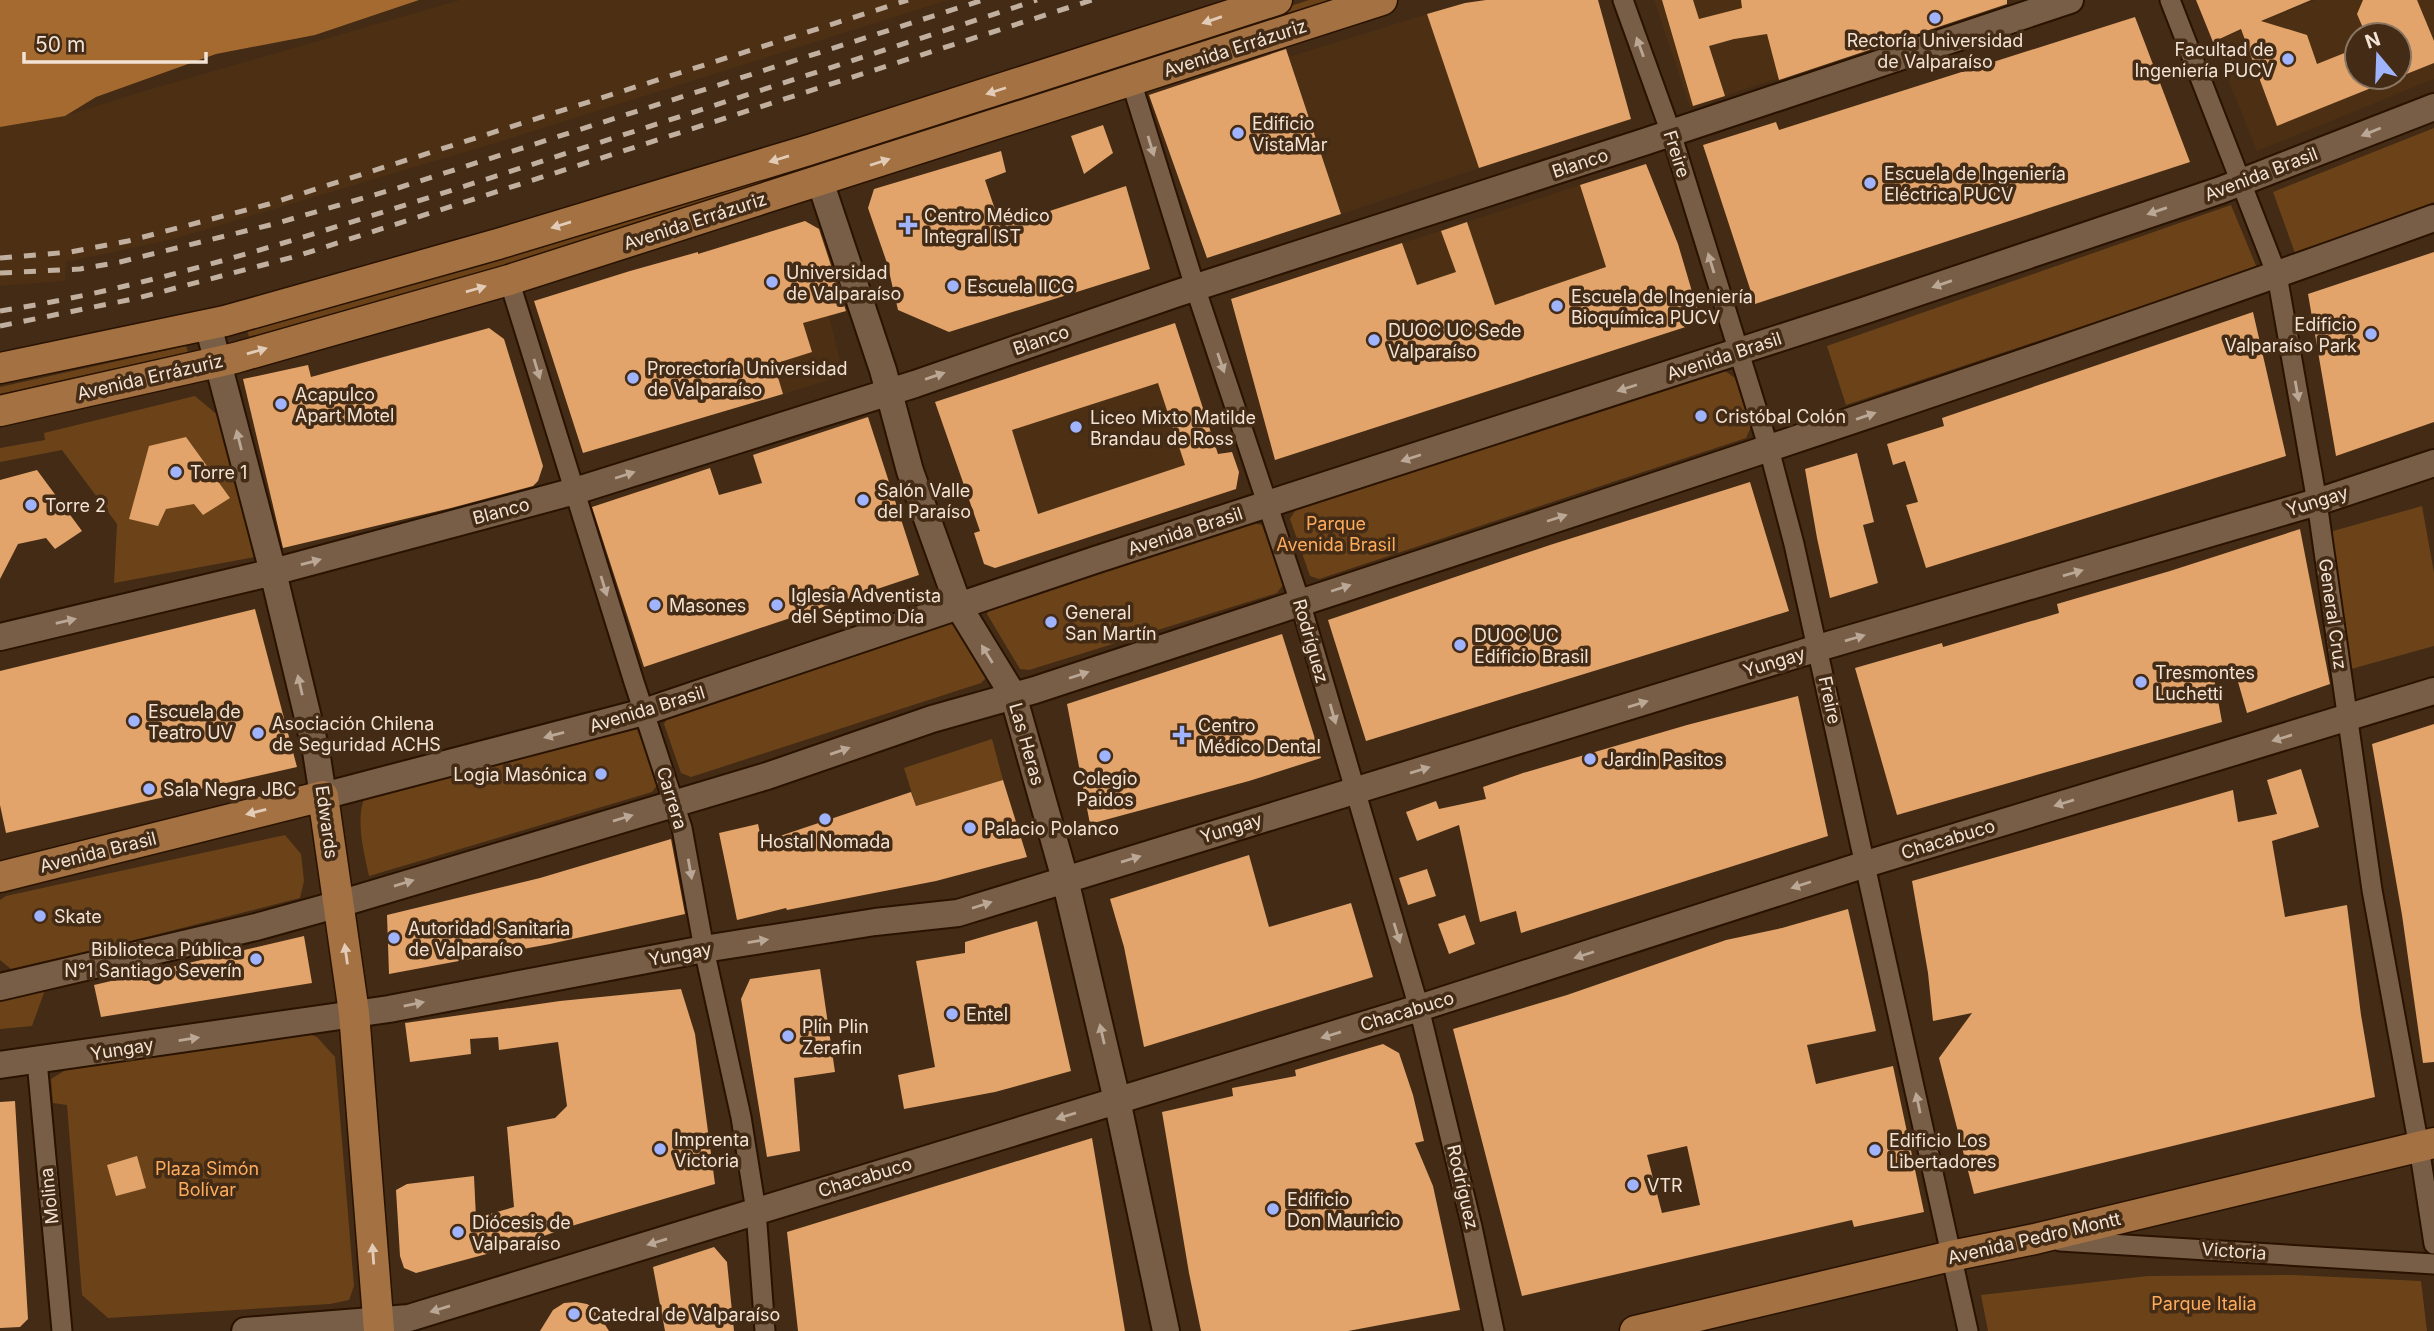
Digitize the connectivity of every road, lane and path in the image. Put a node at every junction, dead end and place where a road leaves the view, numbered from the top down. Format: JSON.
{"nodes":[{"id":1,"x":1277,"y":0,"type":"edge"},
{"id":2,"x":1382,"y":0,"type":"edge"},
{"id":3,"x":1623,"y":0,"type":"edge"},
{"id":4,"x":2070,"y":0,"type":"edge"},
{"id":5,"x":2170,"y":0,"type":"edge"},
{"id":6,"x":1131,"y":81,"type":"junction"},
{"id":7,"x":2434,"y":107,"type":"edge"},
{"id":8,"x":1671,"y":133,"type":"junction"},
{"id":9,"x":821,"y":181,"type":"junction"},
{"id":10,"x":2241,"y":183,"type":"junction"},
{"id":11,"x":2434,"y":218,"type":"edge"},
{"id":12,"x":2277,"y":275,"type":"junction"},
{"id":13,"x":509,"y":280,"type":"junction"},
{"id":14,"x":1195,"y":287,"type":"junction"},
{"id":15,"x":208,"y":324,"type":"junction"},
{"id":16,"x":1739,"y":351,"type":"junction"},
{"id":17,"x":218,"y":362,"type":"junction"},
{"id":18,"x":0,"y":368,"type":"edge"},
{"id":19,"x":889,"y":391,"type":"junction"},
{"id":20,"x":0,"y":411,"type":"edge"},
{"id":21,"x":1769,"y":449,"type":"junction"},
{"id":22,"x":2434,"y":463,"type":"edge"},
{"id":23,"x":575,"y":491,"type":"junction"},
{"id":24,"x":2317,"y":502,"type":"junction"},
{"id":25,"x":1269,"y":504,"type":"junction"},
{"id":26,"x":273,"y":572,"type":"junction"},
{"id":27,"x":1300,"y":602,"type":"junction"},
{"id":28,"x":959,"y":607,"type":"junction"},
{"id":29,"x":0,"y":637,"type":"edge"},
{"id":30,"x":1818,"y":648,"type":"junction"},
{"id":31,"x":2434,"y":691,"type":"edge"},
{"id":32,"x":1013,"y":695,"type":"junction"},
{"id":33,"x":644,"y":712,"type":"junction"},
{"id":34,"x":2347,"y":718,"type":"junction"},
{"id":35,"x":1355,"y":790,"type":"junction"},
{"id":36,"x":323,"y":796,"type":"junction"},
{"id":37,"x":675,"y":803,"type":"junction"},
{"id":38,"x":1866,"y":864,"type":"junction"},
{"id":39,"x":0,"y":877,"type":"edge"},
{"id":40,"x":1065,"y":879,"type":"junction"},
{"id":41,"x":339,"y":904,"type":"junction"},
{"id":42,"x":704,"y":949,"type":"junction"},
{"id":43,"x":0,"y":987,"type":"edge"},
{"id":44,"x":1419,"y":1008,"type":"junction"},
{"id":45,"x":354,"y":1013,"type":"junction"},
{"id":46,"x":37,"y":1061,"type":"junction"},
{"id":47,"x":0,"y":1065,"type":"edge"},
{"id":48,"x":1117,"y":1100,"type":"junction"},
{"id":49,"x":2427,"y":1145,"type":"edge"},
{"id":50,"x":756,"y":1210,"type":"junction"},
{"id":51,"x":2035,"y":1239,"type":"junction"},
{"id":52,"x":2434,"y":1244,"type":"edge"},
{"id":53,"x":1951,"y":1256,"type":"junction"},
{"id":54,"x":2434,"y":1264,"type":"edge"},
{"id":55,"x":379,"y":1326,"type":"edge"},
{"id":56,"x":62,"y":1331,"type":"edge"},
{"id":57,"x":245,"y":1331,"type":"edge"},
{"id":58,"x":765,"y":1331,"type":"edge"},
{"id":59,"x":1166,"y":1331,"type":"edge"},
{"id":60,"x":1494,"y":1331,"type":"edge"},
{"id":61,"x":1635,"y":1331,"type":"edge"},
{"id":62,"x":1968,"y":1331,"type":"edge"}],
"edges":[{"from":1,"to":15,"type":"main road","name":"Avenida Errázuriz","one_way":true},
{"from":2,"to":6,"type":"main road","name":"Avenida Errázuriz"},
{"from":8,"to":3,"type":"street","name":"Freire","one_way":true},
{"from":4,"to":8,"type":"street","name":"Blanco"},
{"from":5,"to":10,"type":"street","name":"General Cruz"},
{"from":9,"to":6,"type":"main road","name":"Avenida Errázuriz","one_way":true},
{"from":6,"to":14,"type":"street","name":"Rodríguez","one_way":true},
{"from":7,"to":10,"type":"street","name":"Avenida Brasil","one_way":true},
{"from":8,"to":14,"type":"street","name":"Blanco"},
{"from":16,"to":8,"type":"street","name":"Freire","one_way":true},
{"from":9,"to":13,"type":"main road","name":"Avenida Errázuriz"},
{"from":9,"to":19,"type":"street","name":"Las Heras"},
{"from":10,"to":12,"type":"street","name":"General Cruz"},
{"from":10,"to":16,"type":"street","name":"Avenida Brasil","one_way":true},
{"from":11,"to":12,"type":"street"},
{"from":21,"to":12,"type":"street","one_way":true},
{"from":12,"to":24,"type":"street","name":"General Cruz","one_way":true},
{"from":17,"to":13,"type":"main road","name":"Avenida Errázuriz","one_way":true},
{"from":13,"to":23,"type":"street","name":"Carrera","one_way":true},
{"from":19,"to":14,"type":"street","name":"Blanco","one_way":true},
{"from":14,"to":25,"type":"street","name":"Rodríguez","one_way":true},
{"from":15,"to":17,"type":"street","name":"Edwards"},
{"from":15,"to":18,"type":"main road","name":"Avenida Errázuriz"},
{"from":16,"to":21,"type":"street","name":"Freire"},
{"from":16,"to":25,"type":"street","name":"Avenida Brasil","one_way":true},
{"from":17,"to":20,"type":"main road","name":"Avenida Errázuriz"},
{"from":26,"to":17,"type":"street","name":"Edwards","one_way":true},
{"from":23,"to":19,"type":"street","name":"Blanco","one_way":true},
{"from":19,"to":28,"type":"street","name":"Las Heras"},
{"from":27,"to":21,"type":"street","one_way":true},
{"from":21,"to":30,"type":"street","name":"Freire"},
{"from":22,"to":24,"type":"street","name":"Yungay"},
{"from":26,"to":23,"type":"street","name":"Blanco","one_way":true},
{"from":23,"to":33,"type":"street","name":"Carrera","one_way":true},
{"from":30,"to":24,"type":"street","name":"Yungay","one_way":true},
{"from":24,"to":34,"type":"street","name":"General Cruz"},
{"from":25,"to":27,"type":"street","name":"Rodríguez"},
{"from":25,"to":28,"type":"street","name":"Avenida Brasil"},
{"from":29,"to":26,"type":"street","name":"Blanco","one_way":true},
{"from":36,"to":26,"type":"street","name":"Edwards","one_way":true},
{"from":32,"to":27,"type":"street","one_way":true},
{"from":27,"to":35,"type":"street","name":"Rodríguez","one_way":true},
{"from":32,"to":28,"type":"street","name":"Las Heras","one_way":true},
{"from":28,"to":33,"type":"street","name":"Avenida Brasil"},
{"from":35,"to":30,"type":"street","name":"Yungay","one_way":true},
{"from":30,"to":38,"type":"street","name":"Freire"},
{"from":31,"to":34,"type":"street","name":"Chacabuco"},
{"from":37,"to":32,"type":"street","one_way":true},
{"from":32,"to":40,"type":"street","name":"Las Heras"},
{"from":33,"to":36,"type":"street","name":"Avenida Brasil","one_way":true},
{"from":33,"to":37,"type":"street","name":"Carrera"},
{"from":34,"to":38,"type":"street","name":"Chacabuco","one_way":true},
{"from":34,"to":49,"type":"street","name":"General Cruz"},
{"from":40,"to":35,"type":"street","name":"Yungay","one_way":true},
{"from":35,"to":44,"type":"street","name":"Rodríguez","one_way":true},
{"from":36,"to":39,"type":"main road","name":"Avenida Brasil","one_way":true},
{"from":36,"to":41,"type":"main road","name":"Edwards"},
{"from":41,"to":37,"type":"street","one_way":true},
{"from":37,"to":42,"type":"street","name":"Carrera","one_way":true},
{"from":38,"to":44,"type":"street","name":"Chacabuco","one_way":true},
{"from":53,"to":38,"type":"street","name":"Freire","one_way":true},
{"from":42,"to":40,"type":"street","name":"Yungay","one_way":true},
{"from":48,"to":40,"type":"street","name":"Las Heras","one_way":true},
{"from":41,"to":43,"type":"street"},
{"from":45,"to":41,"type":"main road","name":"Edwards","one_way":true},
{"from":45,"to":42,"type":"street","name":"Yungay","one_way":true},
{"from":42,"to":50,"type":"street","name":"Carrera"},
{"from":44,"to":48,"type":"street","name":"Chacabuco","one_way":true},
{"from":44,"to":60,"type":"street","name":"Rodríguez"},
{"from":46,"to":45,"type":"street","name":"Yungay","one_way":true},
{"from":55,"to":45,"type":"main road","name":"Edwards","one_way":true},
{"from":46,"to":47,"type":"street","name":"Yungay"},
{"from":46,"to":56,"type":"street","name":"Molina"},
{"from":48,"to":50,"type":"street","name":"Chacabuco","one_way":true},
{"from":48,"to":59,"type":"street","name":"Las Heras"},
{"from":49,"to":51,"type":"main road","name":"Avenida Pedro Montt"},
{"from":49,"to":52,"type":"street","name":"General Cruz"},
{"from":50,"to":55,"type":"street","name":"Chacabuco","one_way":true},
{"from":50,"to":58,"type":"street","name":"Carrera"},
{"from":51,"to":53,"type":"main road","name":"Avenida Pedro Montt"},
{"from":51,"to":54,"type":"street","name":"Victoria"},
{"from":53,"to":61,"type":"main road","name":"Avenida Pedro Montt"},
{"from":53,"to":62,"type":"street","name":"Freire"},
{"from":55,"to":57,"type":"street","name":"Chacabuco"}]}
